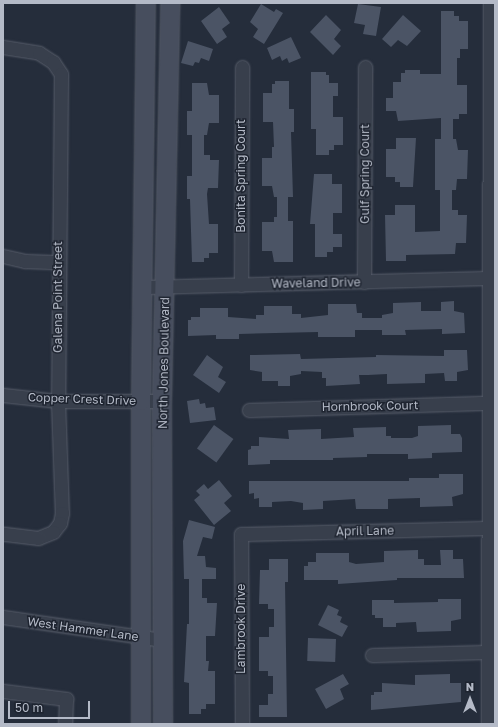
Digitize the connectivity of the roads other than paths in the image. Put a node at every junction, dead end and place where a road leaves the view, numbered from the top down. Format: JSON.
{"nodes":[{"id":1,"x":146,"y":3,"type":"edge"},
{"id":2,"x":170,"y":3,"type":"edge"},
{"id":3,"x":490,"y":3,"type":"edge"},
{"id":4,"x":3,"y":47,"type":"edge"},
{"id":5,"x":242,"y":67,"type":"dead end"},
{"id":6,"x":365,"y":67,"type":"dead end"},
{"id":7,"x":492,"y":202,"type":"edge"},
{"id":8,"x":3,"y":256,"type":"edge"},
{"id":9,"x":58,"y":262,"type":"junction"},
{"id":10,"x":490,"y":278,"type":"junction"},
{"id":11,"x":364,"y":282,"type":"junction"},
{"id":12,"x":240,"y":284,"type":"junction"},
{"id":13,"x":143,"y":286,"type":"junction"},
{"id":14,"x":166,"y":287,"type":"junction"},
{"id":15,"x":3,"y":396,"type":"edge"},
{"id":16,"x":58,"y":401,"type":"junction"},
{"id":17,"x":141,"y":401,"type":"junction"},
{"id":18,"x":162,"y":401,"type":"junction"},
{"id":19,"x":490,"y":403,"type":"junction"},
{"id":20,"x":249,"y":410,"type":"dead end"},
{"id":21,"x":489,"y":528,"type":"junction"},
{"id":22,"x":3,"y":534,"type":"edge"},
{"id":23,"x":241,"y":534,"type":"joint"},
{"id":24,"x":492,"y":589,"type":"edge"},
{"id":25,"x":3,"y":617,"type":"edge"},
{"id":26,"x":141,"y":637,"type":"junction"},
{"id":27,"x":163,"y":640,"type":"junction"},
{"id":28,"x":488,"y":652,"type":"junction"},
{"id":29,"x":372,"y":655,"type":"dead end"},
{"id":30,"x":3,"y":691,"type":"edge"},
{"id":31,"x":490,"y":718,"type":"edge"},
{"id":32,"x":65,"y":724,"type":"edge"},
{"id":33,"x":141,"y":724,"type":"edge"},
{"id":34,"x":163,"y":724,"type":"edge"},
{"id":35,"x":242,"y":724,"type":"edge"}],
"edges":[{"from":1,"to":13,"type":"main road","name":"North Jones Boulevard"},
{"from":2,"to":14,"type":"main road","name":"North Jones Boulevard"},
{"from":3,"to":7,"type":"street"},
{"from":4,"to":9,"type":"street","name":"Galena Point Street"},
{"from":5,"to":12,"type":"street","name":"Bonita Spring Court"},
{"from":6,"to":11,"type":"street","name":"Gulf Spring Court"},
{"from":7,"to":10,"type":"street"},
{"from":8,"to":9,"type":"street"},
{"from":9,"to":16,"type":"street","name":"Galena Point Street"},
{"from":10,"to":11,"type":"street","name":"Waveland Drive"},
{"from":10,"to":19,"type":"street"},
{"from":11,"to":12,"type":"street","name":"Waveland Drive"},
{"from":12,"to":14,"type":"street","name":"Waveland Drive"},
{"from":13,"to":14,"type":"street","name":"Waveland Drive"},
{"from":13,"to":17,"type":"main road","name":"North Jones Boulevard"},
{"from":14,"to":18,"type":"main road","name":"North Jones Boulevard"},
{"from":15,"to":16,"type":"street","name":"Copper Crest Drive"},
{"from":16,"to":17,"type":"street","name":"Copper Crest Drive"},
{"from":16,"to":22,"type":"street","name":"Galena Point Street"},
{"from":17,"to":18,"type":"street","name":"Copper Crest Drive"},
{"from":17,"to":26,"type":"main road","name":"North Jones Boulevard"},
{"from":18,"to":27,"type":"main road","name":"North Jones Boulevard"},
{"from":19,"to":20,"type":"street","name":"Hornbrook Court"},
{"from":19,"to":21,"type":"street"},
{"from":21,"to":23,"type":"street","name":"April Lane"},
{"from":21,"to":24,"type":"street"},
{"from":23,"to":35,"type":"street","name":"Lambrook Drive"},
{"from":24,"to":28,"type":"street"},
{"from":25,"to":26,"type":"street","name":"West Hammer Lane"},
{"from":26,"to":27,"type":"street","name":"West Hammer Lane"},
{"from":26,"to":33,"type":"main road","name":"North Jones Boulevard"},
{"from":27,"to":34,"type":"main road","name":"North Jones Boulevard"},
{"from":28,"to":29,"type":"street"},
{"from":28,"to":31,"type":"street"},
{"from":30,"to":32,"type":"street"}]}
